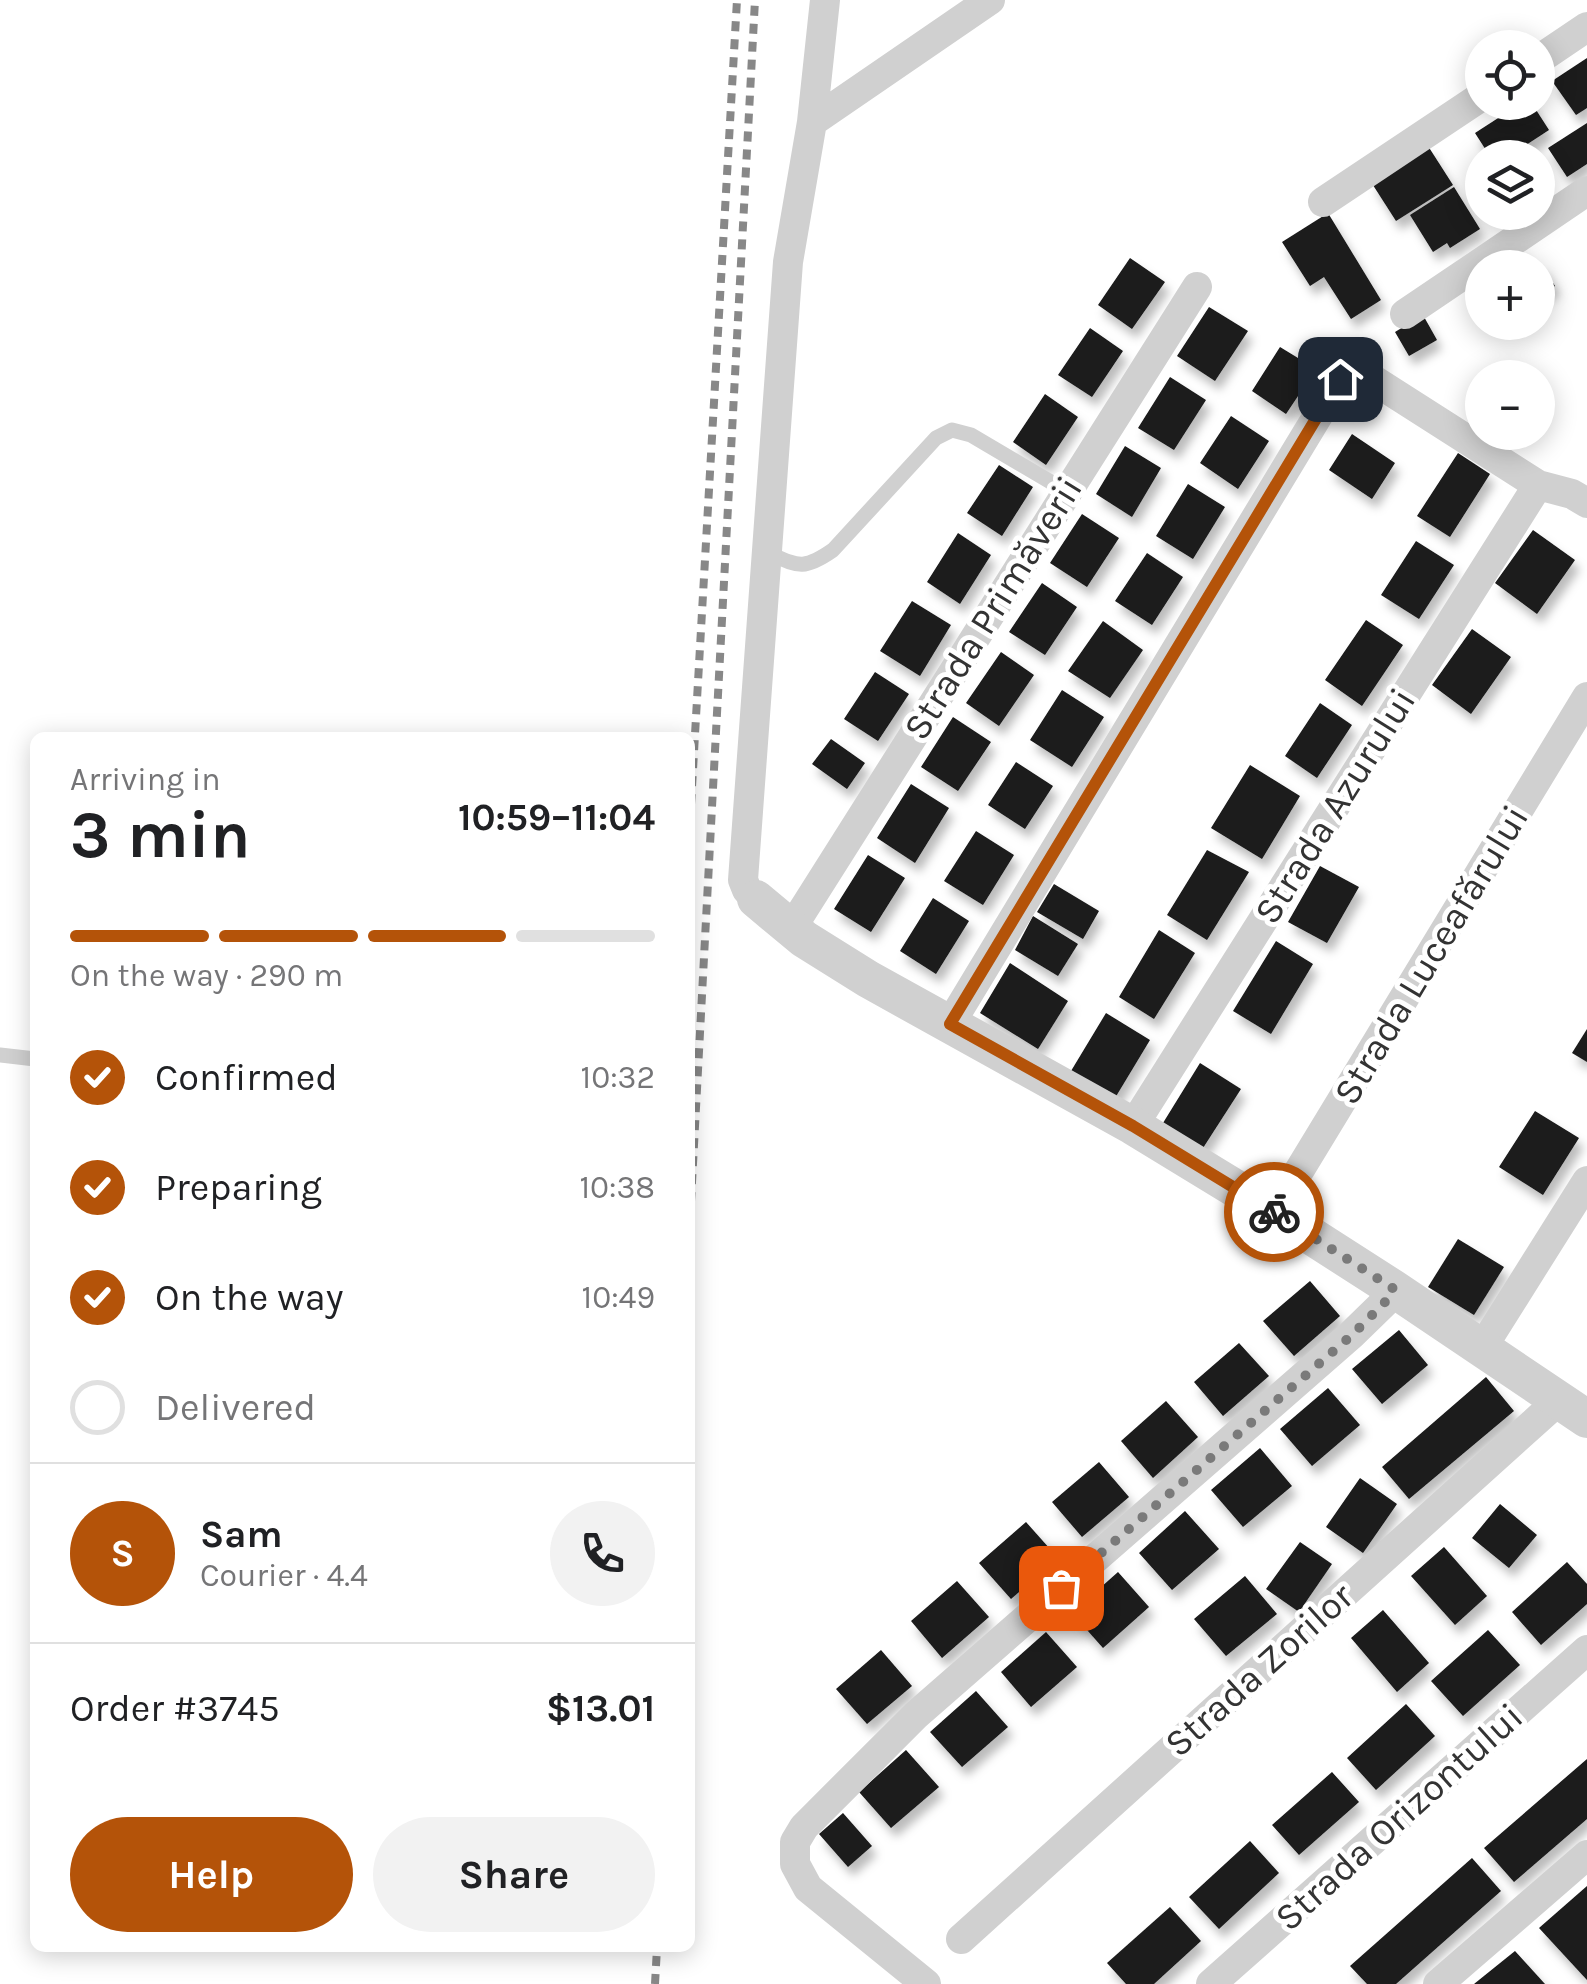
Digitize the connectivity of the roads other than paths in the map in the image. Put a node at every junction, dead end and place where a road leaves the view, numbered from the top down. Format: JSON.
{"nodes":[{"id":1,"x":825,"y":0,"type":"edge"},
{"id":2,"x":990,"y":0,"type":"edge"},
{"id":3,"x":1587,"y":27,"type":"edge"},
{"id":4,"x":1555,"y":49,"type":"edge"},
{"id":5,"x":1465,"y":107,"type":"edge"},
{"id":6,"x":812,"y":122,"type":"junction"},
{"id":7,"x":1587,"y":191,"type":"edge"},
{"id":8,"x":1322,"y":202,"type":"dead end"},
{"id":9,"x":1197,"y":287,"type":"dead end"},
{"id":10,"x":1405,"y":314,"type":"dead end"},
{"id":11,"x":1538,"y":486,"type":"junction"},
{"id":12,"x":1066,"y":491,"type":"junction"},
{"id":13,"x":1587,"y":503,"type":"edge"},
{"id":14,"x":766,"y":552,"type":"junction"},
{"id":15,"x":1587,"y":697,"type":"edge"},
{"id":16,"x":756,"y":899,"type":"joint"},
{"id":17,"x":791,"y":929,"type":"junction"},
{"id":18,"x":950,"y":1024,"type":"junction"},
{"id":19,"x":0,"y":1055,"type":"edge"},
{"id":20,"x":30,"y":1058,"type":"edge"},
{"id":21,"x":1133,"y":1126,"type":"junction"},
{"id":22,"x":1587,"y":1181,"type":"edge"},
{"id":23,"x":1274,"y":1212,"type":"junction"},
{"id":24,"x":1394,"y":1289,"type":"junction"},
{"id":25,"x":1482,"y":1348,"type":"junction"},
{"id":26,"x":1572,"y":1410,"type":"edge"},
{"id":27,"x":1587,"y":1650,"type":"edge"},
{"id":28,"x":1587,"y":1855,"type":"edge"},
{"id":29,"x":960,"y":1940,"type":"dead end"},
{"id":30,"x":926,"y":1984,"type":"edge"},
{"id":31,"x":1210,"y":1984,"type":"edge"},
{"id":32,"x":1438,"y":1984,"type":"edge"}],
"edges":[{"from":1,"to":6,"type":"street"},
{"from":2,"to":6,"type":"street"},
{"from":3,"to":4,"type":"street"},
{"from":5,"to":8,"type":"street"},
{"from":6,"to":14,"type":"street"},
{"from":7,"to":10,"type":"street"},
{"from":9,"to":12,"type":"street","name":"Strada Primăverii"},
{"from":11,"to":13,"type":"street"},
{"from":11,"to":18,"type":"street"},
{"from":11,"to":21,"type":"street","name":"Strada Azurului"},
{"from":12,"to":14,"type":"lane"},
{"from":12,"to":17,"type":"street","name":"Strada Primăverii"},
{"from":14,"to":16,"type":"street"},
{"from":15,"to":23,"type":"street","name":"Strada Luceafǎrului"},
{"from":16,"to":17,"type":"street"},
{"from":17,"to":18,"type":"street"},
{"from":18,"to":21,"type":"street"},
{"from":19,"to":20,"type":"lane"},
{"from":21,"to":23,"type":"street"},
{"from":22,"to":25,"type":"street"},
{"from":23,"to":24,"type":"street"},
{"from":24,"to":25,"type":"street"},
{"from":24,"to":30,"type":"street"},
{"from":25,"to":26,"type":"street"},
{"from":26,"to":29,"type":"street","name":"Strada Zorilor"},
{"from":27,"to":31,"type":"street","name":"Strada Orizontului"},
{"from":28,"to":32,"type":"street"}]}
